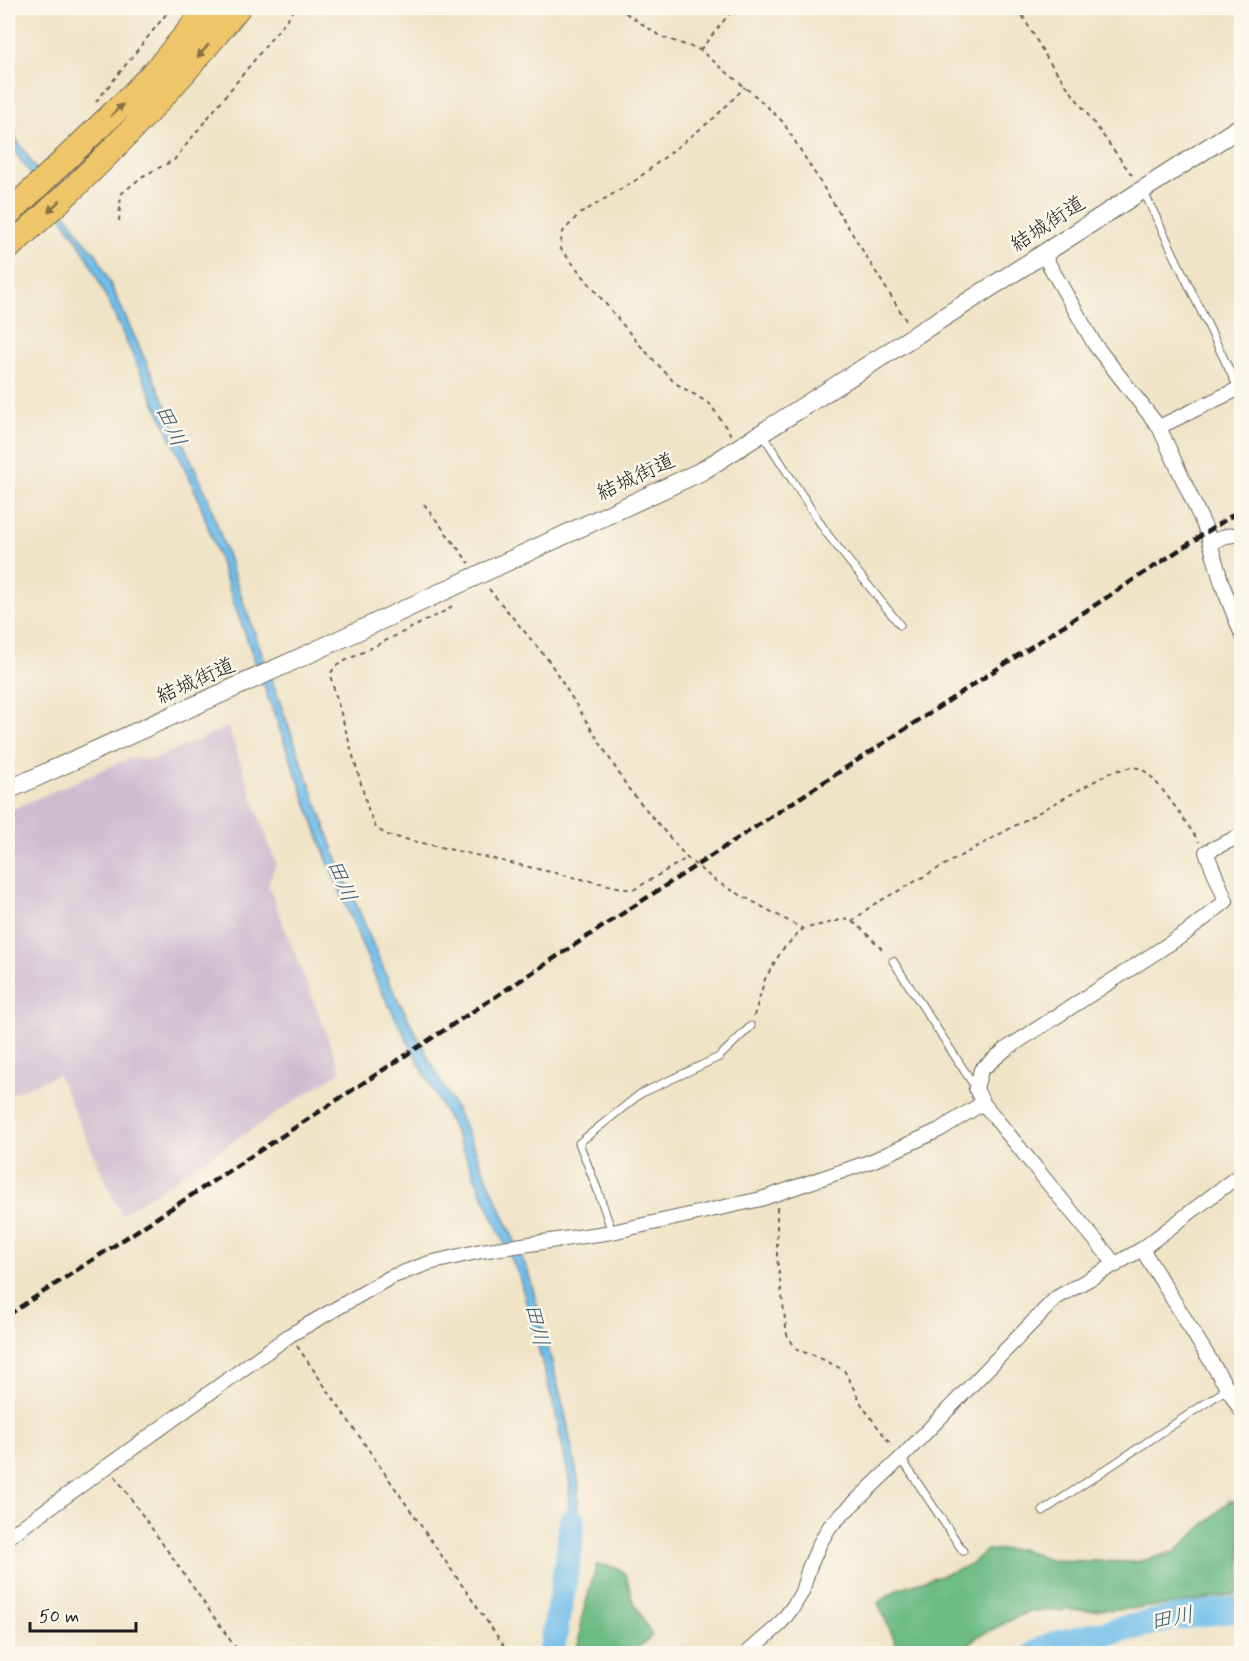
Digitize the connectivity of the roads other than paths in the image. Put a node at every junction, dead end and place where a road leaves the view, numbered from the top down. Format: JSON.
{"nodes":[{"id":1,"x":208,"y":8,"type":"edge"},
{"id":2,"x":238,"y":8,"type":"edge"},
{"id":3,"x":1242,"y":126,"type":"edge"},
{"id":4,"x":1143,"y":190,"type":"junction"},
{"id":5,"x":8,"y":214,"type":"edge"},
{"id":6,"x":12,"y":244,"type":"edge"},
{"id":7,"x":1043,"y":254,"type":"junction"},
{"id":8,"x":1240,"y":387,"type":"edge"},
{"id":9,"x":1159,"y":428,"type":"junction"},
{"id":10,"x":762,"y":433,"type":"junction"},
{"id":11,"x":1242,"y":534,"type":"edge"},
{"id":12,"x":1210,"y":543,"type":"junction"},
{"id":13,"x":900,"y":625,"type":"dead end"},
{"id":14,"x":1242,"y":635,"type":"edge"},
{"id":15,"x":8,"y":790,"type":"edge"},
{"id":16,"x":1242,"y":835,"type":"edge"},
{"id":17,"x":893,"y":961,"type":"road end"},
{"id":18,"x":751,"y":1026,"type":"road end"},
{"id":19,"x":976,"y":1089,"type":"junction"},
{"id":20,"x":983,"y":1103,"type":"junction"},
{"id":21,"x":1242,"y":1173,"type":"edge"},
{"id":22,"x":612,"y":1232,"type":"junction"},
{"id":23,"x":1142,"y":1250,"type":"junction"},
{"id":24,"x":1116,"y":1265,"type":"junction"},
{"id":25,"x":1227,"y":1389,"type":"junction"},
{"id":26,"x":1242,"y":1412,"type":"edge"},
{"id":27,"x":901,"y":1458,"type":"junction"},
{"id":28,"x":1043,"y":1511,"type":"dead end"},
{"id":29,"x":8,"y":1537,"type":"edge"},
{"id":30,"x":963,"y":1551,"type":"dead end"},
{"id":31,"x":746,"y":1653,"type":"edge"}],
"edges":[{"from":5,"to":1,"type":"highway","one_way":true},
{"from":2,"to":6,"type":"highway","one_way":true},
{"from":3,"to":4,"type":"street","name":"結城街道"},
{"from":4,"to":7,"type":"street","name":"結城街道"},
{"from":4,"to":8,"type":"lane"},
{"from":7,"to":9,"type":"street"},
{"from":7,"to":10,"type":"street","name":"結城街道"},
{"from":8,"to":9,"type":"street"},
{"from":9,"to":12,"type":"street"},
{"from":10,"to":13,"type":"lane"},
{"from":10,"to":15,"type":"street","name":"結城街道"},
{"from":11,"to":12,"type":"street"},
{"from":12,"to":14,"type":"street"},
{"from":16,"to":19,"type":"street"},
{"from":17,"to":19,"type":"lane"},
{"from":18,"to":22,"type":"lane"},
{"from":19,"to":20,"type":"street"},
{"from":20,"to":22,"type":"street"},
{"from":20,"to":24,"type":"street"},
{"from":21,"to":23,"type":"street"},
{"from":22,"to":29,"type":"street"},
{"from":23,"to":24,"type":"street"},
{"from":23,"to":25,"type":"street"},
{"from":24,"to":27,"type":"street"},
{"from":25,"to":26,"type":"street"},
{"from":25,"to":28,"type":"lane"},
{"from":27,"to":30,"type":"lane"},
{"from":27,"to":31,"type":"street"}]}
